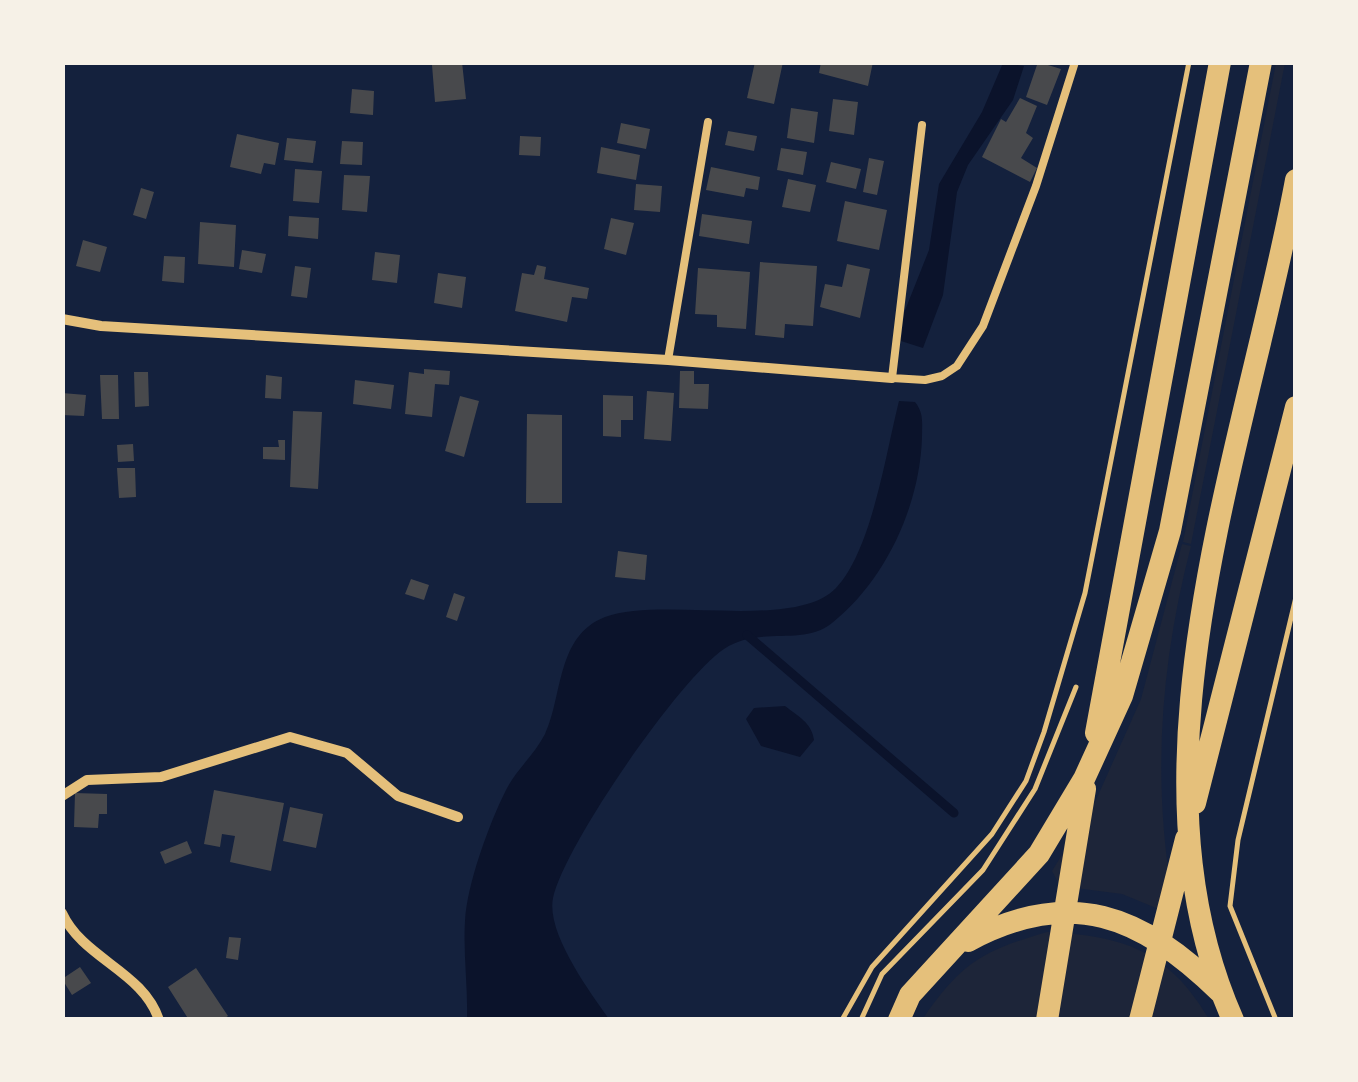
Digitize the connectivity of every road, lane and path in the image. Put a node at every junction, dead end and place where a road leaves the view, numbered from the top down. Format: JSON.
{"nodes":[{"id":1,"x":1076,"y":62,"type":"edge"},
{"id":2,"x":1190,"y":62,"type":"edge"},
{"id":3,"x":1220,"y":62,"type":"edge"},
{"id":4,"x":1262,"y":62,"type":"edge"},
{"id":5,"x":708,"y":122,"type":"dead end"},
{"id":6,"x":922,"y":125,"type":"dead end"},
{"id":7,"x":1176,"y":178,"type":"dead end"},
{"id":8,"x":1296,"y":180,"type":"edge"},
{"id":9,"x":62,"y":319,"type":"edge"},
{"id":10,"x":668,"y":360,"type":"junction"},
{"id":11,"x":892,"y":378,"type":"junction"},
{"id":12,"x":1132,"y":404,"type":"dead end"},
{"id":13,"x":1296,"y":407,"type":"edge"},
{"id":14,"x":1296,"y":597,"type":"edge"},
{"id":15,"x":1079,"y":680,"type":"dead end"},
{"id":16,"x":62,"y":796,"type":"edge"},
{"id":17,"x":458,"y":817,"type":"dead end"},
{"id":18,"x":62,"y":914,"type":"edge"},
{"id":19,"x":952,"y":950,"type":"junction"},
{"id":20,"x":1221,"y":994,"type":"junction"},
{"id":21,"x":159,"y":1020,"type":"edge"},
{"id":22,"x":842,"y":1020,"type":"edge"},
{"id":23,"x":861,"y":1020,"type":"edge"},
{"id":24,"x":899,"y":1020,"type":"edge"},
{"id":25,"x":1047,"y":1020,"type":"edge"},
{"id":26,"x":1140,"y":1020,"type":"edge"},
{"id":27,"x":1233,"y":1020,"type":"edge"},
{"id":28,"x":1276,"y":1020,"type":"edge"}],
"edges":[{"from":1,"to":11,"type":"lane"},
{"from":2,"to":22,"type":"path"},
{"from":3,"to":25,"type":"highway"},
{"from":4,"to":19,"type":"highway"},
{"from":5,"to":10,"type":"lane"},
{"from":6,"to":11,"type":"lane"},
{"from":7,"to":12,"type":"path"},
{"from":8,"to":20,"type":"highway"},
{"from":9,"to":10,"type":"street"},
{"from":10,"to":11,"type":"street"},
{"from":13,"to":26,"type":"highway"},
{"from":14,"to":28,"type":"path"},
{"from":15,"to":23,"type":"path"},
{"from":16,"to":17,"type":"street"},
{"from":18,"to":21,"type":"street"},
{"from":19,"to":20,"type":"highway"},
{"from":19,"to":24,"type":"highway"},
{"from":20,"to":27,"type":"highway"}]}
